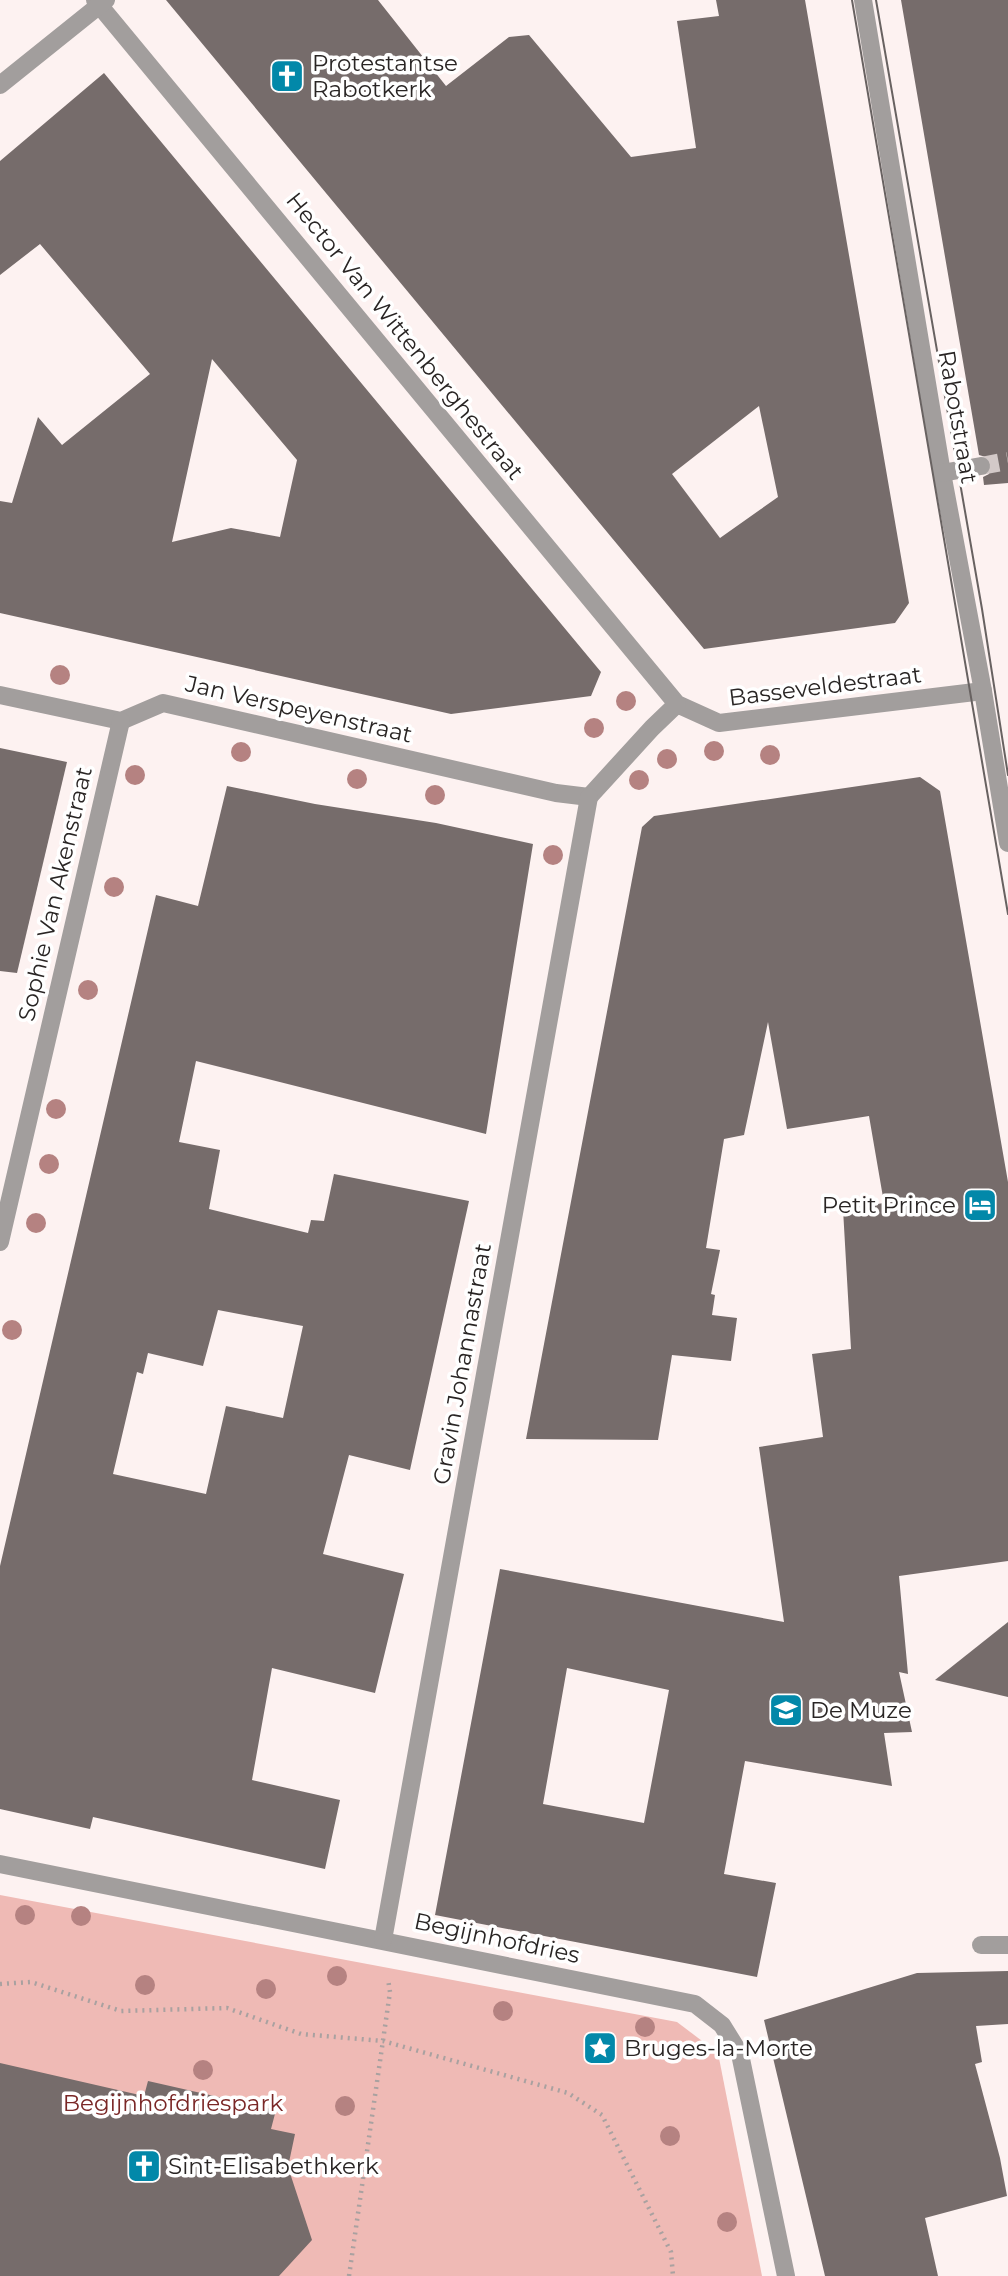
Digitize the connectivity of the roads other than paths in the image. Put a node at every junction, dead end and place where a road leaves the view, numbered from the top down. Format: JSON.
{"nodes":[{"id":1,"x":81,"y":0,"type":"edge"},
{"id":2,"x":863,"y":0,"type":"edge"},
{"id":3,"x":100,"y":2,"type":"edge"},
{"id":4,"x":0,"y":85,"type":"edge"},
{"id":5,"x":981,"y":466,"type":"tunnel mouth"},
{"id":6,"x":942,"y":472,"type":"junction"},
{"id":7,"x":984,"y":691,"type":"junction"},
{"id":8,"x":0,"y":695,"type":"edge"},
{"id":9,"x":677,"y":705,"type":"junction"},
{"id":10,"x":121,"y":721,"type":"junction"},
{"id":11,"x":589,"y":797,"type":"junction"},
{"id":12,"x":1008,"y":842,"type":"edge"},
{"id":13,"x":0,"y":1241,"type":"edge"},
{"id":14,"x":0,"y":1864,"type":"edge"},
{"id":15,"x":383,"y":1940,"type":"junction"},
{"id":16,"x":981,"y":1945,"type":"dead end"},
{"id":17,"x":1008,"y":1945,"type":"edge"},
{"id":18,"x":786,"y":2276,"type":"edge"}],
"edges":[{"from":1,"to":3,"type":"street"},
{"from":2,"to":6,"type":"street","name":"Rabotstraat"},
{"from":3,"to":4,"type":"street"},
{"from":3,"to":9,"type":"street","name":"Hector Van Wittenberghestraat"},
{"from":5,"to":6,"type":"street"},
{"from":6,"to":7,"type":"street","name":"Rabotstraat"},
{"from":7,"to":9,"type":"street","name":"Basseveldestraat"},
{"from":7,"to":12,"type":"street","name":"Rabotstraat"},
{"from":8,"to":10,"type":"street"},
{"from":9,"to":11,"type":"street"},
{"from":10,"to":11,"type":"street","name":"Jan Verspeyenstraat"},
{"from":10,"to":13,"type":"street","name":"Sophie Van Akenstraat"},
{"from":11,"to":15,"type":"street","name":"Gravin Johannastraat"},
{"from":14,"to":15,"type":"street","name":"Begijnhofdries"},
{"from":15,"to":18,"type":"street","name":"Begijnhofdries"},
{"from":16,"to":17,"type":"street"}]}
